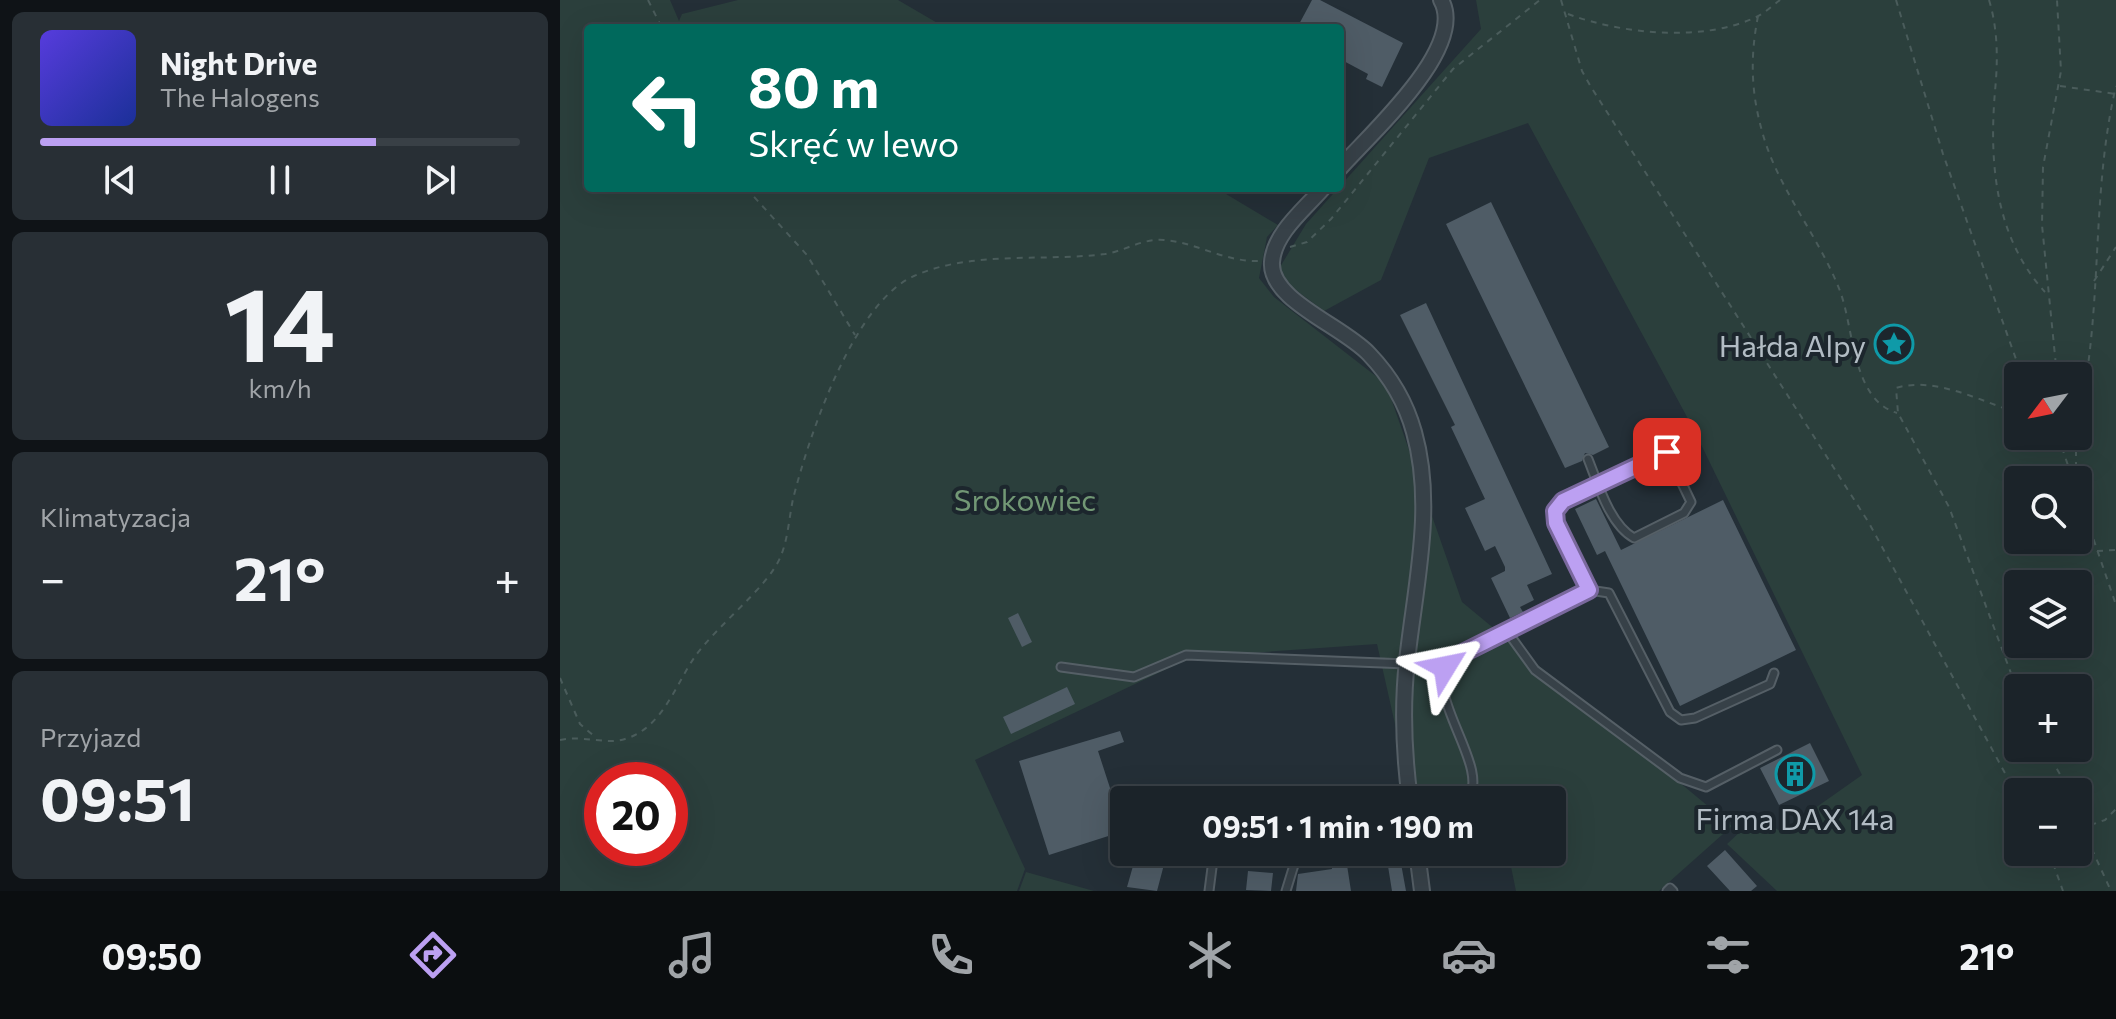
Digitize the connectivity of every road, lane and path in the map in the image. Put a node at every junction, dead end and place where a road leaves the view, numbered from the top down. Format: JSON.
{"nodes":[{"id":1,"x":648,"y":0,"type":"edge"},
{"id":2,"x":1441,"y":0,"type":"edge"},
{"id":3,"x":1540,"y":0,"type":"edge"},
{"id":4,"x":1561,"y":0,"type":"edge"},
{"id":5,"x":1780,"y":0,"type":"edge"},
{"id":6,"x":1896,"y":0,"type":"edge"},
{"id":7,"x":1989,"y":0,"type":"edge"},
{"id":8,"x":2057,"y":0,"type":"edge"},
{"id":9,"x":1567,"y":14,"type":"junction"},
{"id":10,"x":1758,"y":16,"type":"junction"},
{"id":11,"x":660,"y":24,"type":"edge"},
{"id":12,"x":2059,"y":85,"type":"junction"},
{"id":13,"x":2116,"y":86,"type":"edge"},
{"id":14,"x":2115,"y":94,"type":"edge"},
{"id":15,"x":1344,"y":163,"type":"edge"},
{"id":16,"x":750,"y":192,"type":"edge"},
{"id":17,"x":1320,"y":192,"type":"edge"},
{"id":18,"x":1277,"y":243,"type":"junction"},
{"id":19,"x":2116,"y":247,"type":"edge"},
{"id":20,"x":1272,"y":260,"type":"junction"},
{"id":21,"x":2094,"y":282,"type":"junction"},
{"id":22,"x":2047,"y":294,"type":"junction"},
{"id":23,"x":855,"y":336,"type":"junction"},
{"id":24,"x":2017,"y":362,"type":"edge"},
{"id":25,"x":2055,"y":362,"type":"edge"},
{"id":26,"x":2087,"y":362,"type":"edge"},
{"id":27,"x":2004,"y":408,"type":"edge"},
{"id":28,"x":1898,"y":413,"type":"junction"},
{"id":29,"x":1588,"y":459,"type":"dead end"},
{"id":30,"x":1598,"y":485,"type":"junction"},
{"id":31,"x":2092,"y":536,"type":"edge"},
{"id":32,"x":2116,"y":550,"type":"edge"},
{"id":33,"x":2097,"y":551,"type":"junction"},
{"id":34,"x":1589,"y":590,"type":"junction"},
{"id":35,"x":2115,"y":602,"type":"edge"},
{"id":36,"x":1506,"y":630,"type":"junction"},
{"id":37,"x":1407,"y":664,"type":"junction"},
{"id":38,"x":1061,"y":667,"type":"dead end"},
{"id":39,"x":1774,"y":673,"type":"dead end"},
{"id":40,"x":2011,"y":674,"type":"edge"},
{"id":41,"x":560,"y":678,"type":"edge"},
{"id":42,"x":595,"y":737,"type":"junction"},
{"id":43,"x":560,"y":740,"type":"edge"},
{"id":44,"x":1777,"y":750,"type":"dead end"},
{"id":45,"x":2008,"y":778,"type":"edge"},
{"id":46,"x":1408,"y":786,"type":"edge"},
{"id":47,"x":1471,"y":786,"type":"edge"},
{"id":48,"x":2116,"y":809,"type":"edge"},
{"id":49,"x":2092,"y":824,"type":"edge"},
{"id":50,"x":2092,"y":849,"type":"edge"},
{"id":51,"x":1212,"y":866,"type":"edge"},
{"id":52,"x":1294,"y":866,"type":"edge"},
{"id":53,"x":1419,"y":866,"type":"edge"},
{"id":54,"x":2054,"y":866,"type":"edge"},
{"id":55,"x":1209,"y":891,"type":"edge"},
{"id":56,"x":1286,"y":891,"type":"edge"},
{"id":57,"x":1422,"y":891,"type":"edge"},
{"id":58,"x":1667,"y":891,"type":"edge"},
{"id":59,"x":1673,"y":891,"type":"edge"},
{"id":60,"x":2063,"y":891,"type":"edge"},
{"id":61,"x":2111,"y":891,"type":"edge"}],
"edges":[{"from":1,"to":11,"type":"path"},
{"from":2,"to":15,"type":"street"},
{"from":3,"to":18,"type":"path"},
{"from":4,"to":9,"type":"path"},
{"from":5,"to":10,"type":"path"},
{"from":6,"to":24,"type":"path"},
{"from":7,"to":22,"type":"path"},
{"from":8,"to":12,"type":"path"},
{"from":9,"to":10,"type":"path"},
{"from":9,"to":45,"type":"path"},
{"from":10,"to":28,"type":"path"},
{"from":12,"to":14,"type":"path"},
{"from":12,"to":22,"type":"path"},
{"from":13,"to":14,"type":"path"},
{"from":14,"to":21,"type":"path"},
{"from":16,"to":23,"type":"path"},
{"from":17,"to":18,"type":"street"},
{"from":18,"to":20,"type":"street"},
{"from":19,"to":21,"type":"path"},
{"from":20,"to":23,"type":"path"},
{"from":20,"to":37,"type":"street"},
{"from":21,"to":26,"type":"path"},
{"from":22,"to":25,"type":"path"},
{"from":23,"to":42,"type":"path"},
{"from":27,"to":28,"type":"path"},
{"from":28,"to":40,"type":"path"},
{"from":29,"to":30,"type":"lane"},
{"from":30,"to":30,"type":"lane"},
{"from":30,"to":34,"type":"lane"},
{"from":31,"to":33,"type":"path"},
{"from":32,"to":33,"type":"path"},
{"from":33,"to":35,"type":"path"},
{"from":34,"to":36,"type":"lane"},
{"from":34,"to":39,"type":"lane"},
{"from":36,"to":44,"type":"lane"},
{"from":36,"to":47,"type":"lane"},
{"from":37,"to":38,"type":"lane"},
{"from":37,"to":46,"type":"street"},
{"from":41,"to":42,"type":"path"},
{"from":42,"to":43,"type":"path"},
{"from":48,"to":49,"type":"path"},
{"from":50,"to":61,"type":"path"},
{"from":51,"to":55,"type":"lane"},
{"from":52,"to":56,"type":"lane"},
{"from":53,"to":57,"type":"street"},
{"from":54,"to":60,"type":"path"},
{"from":58,"to":59,"type":"lane"}]}
